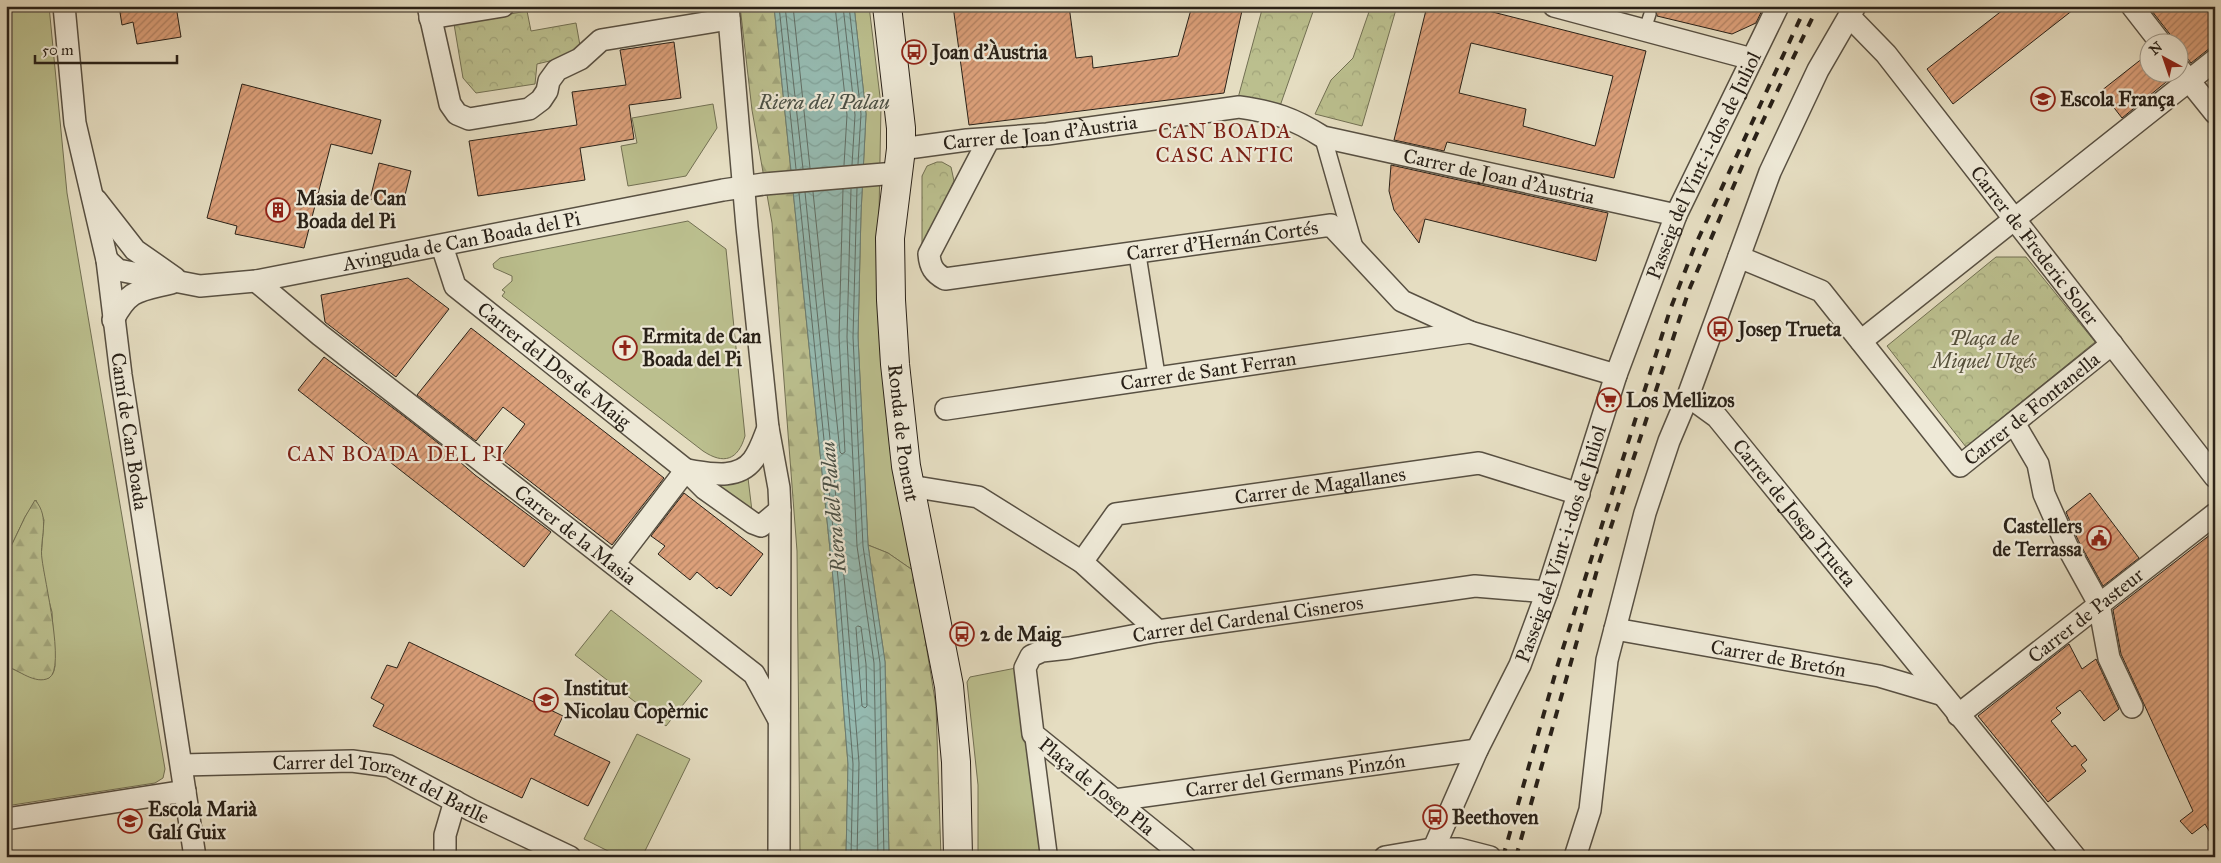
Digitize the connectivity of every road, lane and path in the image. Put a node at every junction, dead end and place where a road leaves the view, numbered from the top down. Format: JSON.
{"nodes":[{"id":1,"x":64,"y":6,"type":"edge"},
{"id":2,"x":503,"y":6,"type":"edge"},
{"id":3,"x":887,"y":6,"type":"edge"},
{"id":4,"x":1554,"y":6,"type":"edge"},
{"id":5,"x":1778,"y":6,"type":"edge"},
{"id":6,"x":2132,"y":6,"type":"edge"},
{"id":7,"x":429,"y":12,"type":"edge"},
{"id":8,"x":728,"y":12,"type":"edge"},
{"id":9,"x":1852,"y":12,"type":"edge"},
{"id":10,"x":2152,"y":32,"type":"edge"},
{"id":11,"x":1752,"y":59,"type":"junction"},
{"id":12,"x":2215,"y":60,"type":"edge"},
{"id":13,"x":2188,"y":71,"type":"edge"},
{"id":14,"x":2188,"y":78,"type":"edge"},
{"id":15,"x":2174,"y":82,"type":"edge"},
{"id":16,"x":2215,"y":114,"type":"edge"},
{"id":17,"x":1323,"y":137,"type":"junction"},
{"id":18,"x":988,"y":139,"type":"junction"},
{"id":19,"x":898,"y":161,"type":"junction"},
{"id":20,"x":743,"y":188,"type":"junction"},
{"id":21,"x":94,"y":198,"type":"junction"},
{"id":22,"x":1676,"y":215,"type":"junction"},
{"id":23,"x":2016,"y":220,"type":"junction"},
{"id":24,"x":442,"y":246,"type":"junction"},
{"id":25,"x":1355,"y":249,"type":"junction"},
{"id":26,"x":135,"y":250,"type":"junction"},
{"id":27,"x":1137,"y":252,"type":"junction"},
{"id":28,"x":1739,"y":257,"type":"junction"},
{"id":29,"x":107,"y":260,"type":"junction"},
{"id":30,"x":179,"y":281,"type":"junction"},
{"id":31,"x":256,"y":281,"type":"junction"},
{"id":32,"x":113,"y":320,"type":"junction"},
{"id":33,"x":1470,"y":332,"type":"junction"},
{"id":34,"x":1861,"y":341,"type":"junction"},
{"id":35,"x":2112,"y":344,"type":"junction"},
{"id":36,"x":1616,"y":375,"type":"junction"},
{"id":37,"x":1157,"y":378,"type":"junction"},
{"id":38,"x":1688,"y":396,"type":"junction"},
{"id":39,"x":946,"y":409,"type":"dead end"},
{"id":40,"x":2014,"y":423,"type":"junction"},
{"id":41,"x":768,"y":428,"type":"junction"},
{"id":42,"x":686,"y":470,"type":"junction"},
{"id":43,"x":741,"y":470,"type":"junction"},
{"id":44,"x":2215,"y":477,"type":"edge"},
{"id":45,"x":910,"y":486,"type":"junction"},
{"id":46,"x":779,"y":488,"type":"junction"},
{"id":47,"x":1579,"y":494,"type":"junction"},
{"id":48,"x":780,"y":510,"type":"junction"},
{"id":49,"x":2215,"y":514,"type":"edge"},
{"id":50,"x":1082,"y":562,"type":"junction"},
{"id":51,"x":614,"y":564,"type":"junction"},
{"id":52,"x":1547,"y":592,"type":"junction"},
{"id":53,"x":2099,"y":604,"type":"junction"},
{"id":54,"x":1615,"y":630,"type":"junction"},
{"id":55,"x":1158,"y":631,"type":"junction"},
{"id":56,"x":1893,"y":636,"type":"junction"},
{"id":57,"x":780,"y":671,"type":"junction"},
{"id":58,"x":754,"y":674,"type":"junction"},
{"id":59,"x":1879,"y":676,"type":"junction"},
{"id":60,"x":1940,"y":694,"type":"junction"},
{"id":61,"x":2132,"y":708,"type":"dead end"},
{"id":62,"x":1958,"y":715,"type":"junction"},
{"id":63,"x":781,"y":722,"type":"junction"},
{"id":64,"x":1033,"y":734,"type":"junction"},
{"id":65,"x":1477,"y":750,"type":"junction"},
{"id":66,"x":182,"y":765,"type":"junction"},
{"id":67,"x":185,"y":791,"type":"junction"},
{"id":68,"x":1115,"y":800,"type":"junction"},
{"id":69,"x":455,"y":801,"type":"junction"},
{"id":70,"x":6,"y":819,"type":"edge"},
{"id":71,"x":541,"y":850,"type":"edge"},
{"id":72,"x":1431,"y":853,"type":"edge"},
{"id":73,"x":195,"y":857,"type":"edge"},
{"id":74,"x":445,"y":857,"type":"edge"},
{"id":75,"x":570,"y":857,"type":"edge"},
{"id":76,"x":779,"y":857,"type":"edge"},
{"id":77,"x":958,"y":857,"type":"edge"},
{"id":78,"x":1049,"y":857,"type":"edge"},
{"id":79,"x":1185,"y":857,"type":"edge"},
{"id":80,"x":1386,"y":857,"type":"edge"},
{"id":81,"x":1490,"y":857,"type":"edge"},
{"id":82,"x":1575,"y":857,"type":"edge"},
{"id":83,"x":2074,"y":857,"type":"edge"}],
"edges":[{"from":1,"to":21,"type":"street","name":"Camí de Can Boada"},
{"from":2,"to":7,"type":"street"},
{"from":3,"to":19,"type":"main road","name":"Ronda de Ponent"},
{"from":4,"to":11,"type":"street"},
{"from":5,"to":11,"type":"street","name":"Passeig del Vint-i-dos de Juliol"},
{"from":6,"to":10,"type":"street"},
{"from":7,"to":8,"type":"street"},
{"from":8,"to":20,"type":"street"},
{"from":9,"to":23,"type":"street","name":"Carrer de Frederic Soler"},
{"from":9,"to":28,"type":"street"},
{"from":11,"to":22,"type":"street","name":"Passeig del Vint-i-dos de Juliol"},
{"from":12,"to":13,"type":"street"},
{"from":14,"to":16,"type":"street"},
{"from":15,"to":23,"type":"street"},
{"from":17,"to":18,"type":"street","name":"Carrer de Joan d'Àustria"},
{"from":17,"to":22,"type":"street","name":"Carrer de Joan d'Àustria"},
{"from":17,"to":25,"type":"street"},
{"from":18,"to":19,"type":"street","name":"Carrer de Joan d'Àustria"},
{"from":18,"to":27,"type":"street","name":"Carrer d'Hernán Cortés"},
{"from":19,"to":20,"type":"street"},
{"from":19,"to":45,"type":"main road","name":"Ronda de Ponent"},
{"from":20,"to":24,"type":"street","name":"Avinguda de Can Boada del Pi"},
{"from":20,"to":41,"type":"street"},
{"from":21,"to":26,"type":"street"},
{"from":21,"to":29,"type":"street","name":"Camí de Can Boada"},
{"from":22,"to":36,"type":"street","name":"Passeig del Vint-i-dos de Juliol"},
{"from":23,"to":34,"type":"street"},
{"from":23,"to":35,"type":"street","name":"Carrer de Frederic Soler"},
{"from":24,"to":31,"type":"street","name":"Avinguda de Can Boada del Pi"},
{"from":24,"to":42,"type":"street","name":"Carrer del Dos de Maig"},
{"from":25,"to":27,"type":"street","name":"Carrer d'Hernán Cortés"},
{"from":25,"to":33,"type":"street","name":"Carrer d'Hernán Cortés"},
{"from":26,"to":29,"type":"street"},
{"from":26,"to":30,"type":"street"},
{"from":27,"to":37,"type":"street"},
{"from":28,"to":34,"type":"street","name":"Carrer de Fontanella"},
{"from":28,"to":38,"type":"street"},
{"from":29,"to":30,"type":"street","name":"Avinguda de Can Boada del Pi"},
{"from":29,"to":32,"type":"street","name":"Camí de Can Boada"},
{"from":30,"to":31,"type":"street","name":"Avinguda de Can Boada del Pi"},
{"from":30,"to":32,"type":"street"},
{"from":31,"to":51,"type":"street","name":"Carrer de la Masia"},
{"from":32,"to":66,"type":"street","name":"Camí de Can Boada"},
{"from":33,"to":36,"type":"street","name":"Carrer d'Hernán Cortés"},
{"from":33,"to":37,"type":"street","name":"Carrer de Sant Ferran"},
{"from":34,"to":40,"type":"street","name":"Carrer de Fontanella"},
{"from":35,"to":40,"type":"street","name":"Carrer de Fontanella"},
{"from":35,"to":44,"type":"street","name":"Carrer de Frederic Soler"},
{"from":36,"to":47,"type":"street","name":"Passeig del Vint-i-dos de Juliol"},
{"from":37,"to":39,"type":"street","name":"Carrer de Sant Ferran"},
{"from":38,"to":54,"type":"street"},
{"from":38,"to":56,"type":"street","name":"Carrer de Josep Trueta"},
{"from":40,"to":53,"type":"street"},
{"from":41,"to":43,"type":"street"},
{"from":41,"to":46,"type":"street"},
{"from":42,"to":43,"type":"street"},
{"from":42,"to":48,"type":"street","name":"Carrer del Dos de Maig"},
{"from":42,"to":51,"type":"street"},
{"from":43,"to":46,"type":"street"},
{"from":45,"to":50,"type":"street"},
{"from":45,"to":77,"type":"main road","name":"Ronda de Ponent"},
{"from":46,"to":48,"type":"street"},
{"from":47,"to":50,"type":"street","name":"Carrer de Magallanes"},
{"from":47,"to":52,"type":"street","name":"Passeig del Vint-i-dos de Juliol"},
{"from":48,"to":57,"type":"street"},
{"from":49,"to":53,"type":"street","name":"Carrer de Pasteur"},
{"from":50,"to":55,"type":"street"},
{"from":51,"to":58,"type":"street","name":"Carrer de la Masia"},
{"from":52,"to":55,"type":"street","name":"Carrer del Cardenal Cisneros"},
{"from":52,"to":65,"type":"street","name":"Passeig del Vint-i-dos de Juliol"},
{"from":53,"to":61,"type":"street"},
{"from":53,"to":62,"type":"street","name":"Carrer de Pasteur"},
{"from":54,"to":59,"type":"street","name":"Carrer de Bretón"},
{"from":54,"to":82,"type":"street"},
{"from":55,"to":64,"type":"street","name":"Carrer del Cardenal Cisneros"},
{"from":56,"to":59,"type":"street"},
{"from":56,"to":60,"type":"street","name":"Carrer de Josep Trueta"},
{"from":57,"to":58,"type":"street"},
{"from":57,"to":63,"type":"street"},
{"from":58,"to":63,"type":"street","name":"Carrer de la Masia"},
{"from":59,"to":60,"type":"street","name":"Carrer de Bretón"},
{"from":60,"to":62,"type":"street","name":"Carrer de Josep Trueta"},
{"from":62,"to":83,"type":"street","name":"Carrer de Josep Trueta"},
{"from":63,"to":76,"type":"street"},
{"from":64,"to":68,"type":"street","name":"Plaça de Josep Pla"},
{"from":64,"to":78,"type":"street"},
{"from":65,"to":68,"type":"street","name":"Carrer del Germans Pinzón"},
{"from":65,"to":72,"type":"street","name":"Passeig del Vint-i-dos de Juliol"},
{"from":66,"to":67,"type":"street","name":"Camí de Can Boada"},
{"from":66,"to":69,"type":"street","name":"Carrer del Torrent del Batlle"},
{"from":67,"to":70,"type":"street"},
{"from":67,"to":73,"type":"street","name":"Camí de Can Boada"},
{"from":68,"to":79,"type":"street","name":"Plaça de Josep Pla"},
{"from":69,"to":71,"type":"street","name":"Carrer del Torrent del Batlle"},
{"from":69,"to":74,"type":"street"},
{"from":71,"to":75,"type":"street","name":"Carrer del Torrent del Batlle"},
{"from":72,"to":80,"type":"street"},
{"from":72,"to":81,"type":"street"}]}
